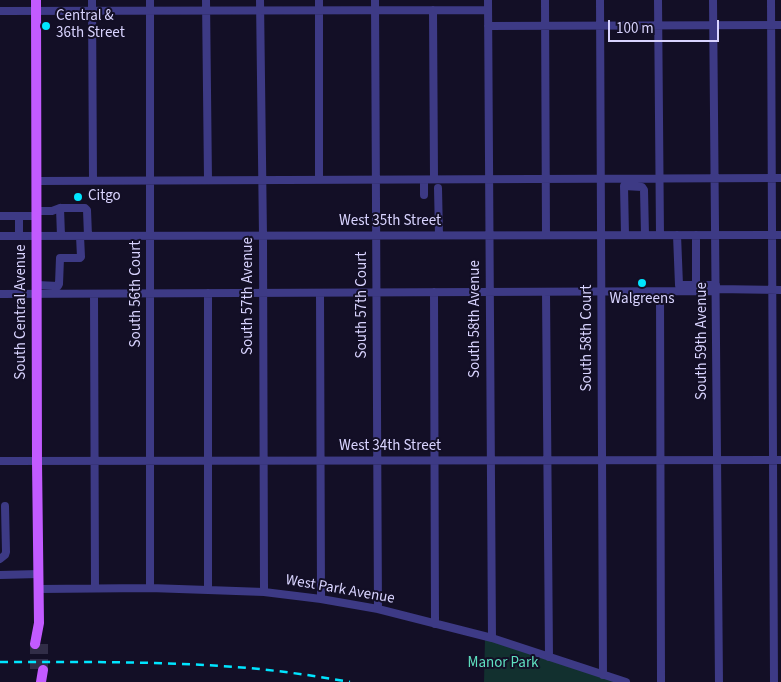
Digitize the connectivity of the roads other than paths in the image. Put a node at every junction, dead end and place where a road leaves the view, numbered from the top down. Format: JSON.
{"nodes":[{"id":1,"x":36,"y":0,"type":"edge"},
{"id":2,"x":92,"y":0,"type":"edge"},
{"id":3,"x":150,"y":0,"type":"edge"},
{"id":4,"x":206,"y":0,"type":"edge"},
{"id":5,"x":260,"y":0,"type":"edge"},
{"id":6,"x":319,"y":0,"type":"edge"},
{"id":7,"x":376,"y":0,"type":"edge"},
{"id":8,"x":488,"y":0,"type":"edge"},
{"id":9,"x":545,"y":0,"type":"edge"},
{"id":10,"x":600,"y":0,"type":"edge"},
{"id":11,"x":658,"y":0,"type":"edge"},
{"id":12,"x":713,"y":0,"type":"edge"},
{"id":13,"x":771,"y":0,"type":"edge"},
{"id":14,"x":319,"y":10,"type":"junction"},
{"id":15,"x":376,"y":10,"type":"junction"},
{"id":16,"x":433,"y":10,"type":"junction"},
{"id":17,"x":488,"y":10,"type":"junction"},
{"id":18,"x":92,"y":11,"type":"junction"},
{"id":19,"x":150,"y":11,"type":"junction"},
{"id":20,"x":206,"y":11,"type":"junction"},
{"id":21,"x":260,"y":11,"type":"junction"},
{"id":22,"x":0,"y":12,"type":"edge"},
{"id":23,"x":36,"y":12,"type":"junction"},
{"id":24,"x":713,"y":25,"type":"junction"},
{"id":25,"x":771,"y":25,"type":"junction"},
{"id":26,"x":781,"y":25,"type":"edge"},
{"id":27,"x":488,"y":26,"type":"junction"},
{"id":28,"x":545,"y":26,"type":"junction"},
{"id":29,"x":600,"y":26,"type":"junction"},
{"id":30,"x":658,"y":26,"type":"junction"},
{"id":31,"x":772,"y":178,"type":"junction"},
{"id":32,"x":781,"y":178,"type":"edge"},
{"id":33,"x":489,"y":179,"type":"junction"},
{"id":34,"x":546,"y":179,"type":"junction"},
{"id":35,"x":601,"y":179,"type":"junction"},
{"id":36,"x":659,"y":179,"type":"junction"},
{"id":37,"x":715,"y":179,"type":"junction"},
{"id":38,"x":94,"y":180,"type":"junction"},
{"id":39,"x":150,"y":180,"type":"junction"},
{"id":40,"x":208,"y":180,"type":"junction"},
{"id":41,"x":262,"y":180,"type":"junction"},
{"id":42,"x":319,"y":180,"type":"junction"},
{"id":43,"x":376,"y":180,"type":"junction"},
{"id":44,"x":424,"y":180,"type":"junction"},
{"id":45,"x":434,"y":180,"type":"junction"},
{"id":46,"x":37,"y":181,"type":"junction"},
{"id":47,"x":438,"y":188,"type":"dead end"},
{"id":48,"x":424,"y":195,"type":"dead end"},
{"id":49,"x":60,"y":208,"type":"junction"},
{"id":50,"x":37,"y":213,"type":"junction"},
{"id":51,"x":0,"y":216,"type":"edge"},
{"id":52,"x":19,"y":216,"type":"junction"},
{"id":53,"x":377,"y":235,"type":"junction"},
{"id":54,"x":439,"y":235,"type":"junction"},
{"id":55,"x":490,"y":235,"type":"junction"},
{"id":56,"x":546,"y":235,"type":"junction"},
{"id":57,"x":601,"y":235,"type":"junction"},
{"id":58,"x":625,"y":235,"type":"junction"},
{"id":59,"x":645,"y":235,"type":"junction"},
{"id":60,"x":660,"y":235,"type":"junction"},
{"id":61,"x":677,"y":235,"type":"junction"},
{"id":62,"x":696,"y":235,"type":"junction"},
{"id":63,"x":716,"y":235,"type":"junction"},
{"id":64,"x":772,"y":235,"type":"junction"},
{"id":65,"x":781,"y":235,"type":"edge"},
{"id":66,"x":0,"y":236,"type":"edge"},
{"id":67,"x":19,"y":236,"type":"junction"},
{"id":68,"x":37,"y":236,"type":"junction"},
{"id":69,"x":61,"y":236,"type":"junction"},
{"id":70,"x":84,"y":236,"type":"junction"},
{"id":71,"x":150,"y":236,"type":"junction"},
{"id":72,"x":263,"y":236,"type":"junction"},
{"id":73,"x":696,"y":285,"type":"junction"},
{"id":74,"x":37,"y":289,"type":"junction"},
{"id":75,"x":716,"y":289,"type":"junction"},
{"id":76,"x":772,"y":290,"type":"junction"},
{"id":77,"x":781,"y":290,"type":"edge"},
{"id":78,"x":377,"y":292,"type":"junction"},
{"id":79,"x":434,"y":292,"type":"junction"},
{"id":80,"x":490,"y":292,"type":"junction"},
{"id":81,"x":546,"y":292,"type":"junction"},
{"id":82,"x":602,"y":292,"type":"junction"},
{"id":83,"x":660,"y":292,"type":"junction"},
{"id":84,"x":150,"y":293,"type":"junction"},
{"id":85,"x":208,"y":293,"type":"junction"},
{"id":86,"x":263,"y":293,"type":"junction"},
{"id":87,"x":320,"y":293,"type":"junction"},
{"id":88,"x":0,"y":294,"type":"edge"},
{"id":89,"x":94,"y":294,"type":"junction"},
{"id":90,"x":548,"y":460,"type":"junction"},
{"id":91,"x":602,"y":460,"type":"junction"},
{"id":92,"x":660,"y":460,"type":"junction"},
{"id":93,"x":717,"y":460,"type":"junction"},
{"id":94,"x":777,"y":460,"type":"edge"},
{"id":95,"x":208,"y":461,"type":"junction"},
{"id":96,"x":264,"y":461,"type":"junction"},
{"id":97,"x":321,"y":461,"type":"junction"},
{"id":98,"x":378,"y":461,"type":"junction"},
{"id":99,"x":435,"y":461,"type":"junction"},
{"id":100,"x":491,"y":461,"type":"junction"},
{"id":101,"x":0,"y":462,"type":"edge"},
{"id":102,"x":37,"y":462,"type":"junction"},
{"id":103,"x":94,"y":462,"type":"junction"},
{"id":104,"x":151,"y":462,"type":"junction"},
{"id":105,"x":5,"y":506,"type":"dead end"},
{"id":106,"x":0,"y":559,"type":"edge"},
{"id":107,"x":0,"y":574,"type":"edge"},
{"id":108,"x":39,"y":574,"type":"junction"},
{"id":109,"x":95,"y":588,"type":"junction"},
{"id":110,"x":150,"y":588,"type":"junction"},
{"id":111,"x":39,"y":589,"type":"junction"},
{"id":112,"x":208,"y":590,"type":"junction"},
{"id":113,"x":264,"y":592,"type":"junction"},
{"id":114,"x":321,"y":599,"type":"junction"},
{"id":115,"x":378,"y":609,"type":"junction"},
{"id":116,"x":435,"y":624,"type":"junction"},
{"id":117,"x":492,"y":638,"type":"junction"},
{"id":118,"x":39,"y":644,"type":"tunnel mouth"},
{"id":119,"x":549,"y":657,"type":"junction"},
{"id":120,"x":604,"y":675,"type":"junction"},
{"id":121,"x":37,"y":682,"type":"edge"},
{"id":122,"x":41,"y":682,"type":"edge"},
{"id":123,"x":626,"y":682,"type":"edge"},
{"id":124,"x":661,"y":682,"type":"edge"},
{"id":125,"x":719,"y":682,"type":"edge"},
{"id":126,"x":774,"y":682,"type":"edge"}],
"edges":[{"from":1,"to":23,"type":"main road","name":"South Central Avenue"},
{"from":2,"to":18,"type":"street"},
{"from":3,"to":19,"type":"street","name":"South 56th Court"},
{"from":4,"to":20,"type":"street"},
{"from":5,"to":21,"type":"street","name":"South 57th Avenue"},
{"from":6,"to":14,"type":"street"},
{"from":7,"to":15,"type":"street","name":"South 57th Court"},
{"from":8,"to":17,"type":"street","name":"South 58th Avenue"},
{"from":9,"to":28,"type":"street"},
{"from":10,"to":29,"type":"street","name":"South 58th Court"},
{"from":11,"to":30,"type":"street"},
{"from":12,"to":24,"type":"street","name":"South 59th Avenue"},
{"from":13,"to":25,"type":"street"},
{"from":14,"to":15,"type":"street"},
{"from":14,"to":21,"type":"street"},
{"from":14,"to":42,"type":"street"},
{"from":15,"to":16,"type":"street"},
{"from":15,"to":43,"type":"street","name":"South 57th Court"},
{"from":16,"to":17,"type":"street"},
{"from":16,"to":45,"type":"street"},
{"from":17,"to":27,"type":"street","name":"South 58th Avenue"},
{"from":18,"to":19,"type":"street"},
{"from":18,"to":23,"type":"street"},
{"from":18,"to":38,"type":"street"},
{"from":19,"to":20,"type":"street"},
{"from":19,"to":39,"type":"street","name":"South 56th Court"},
{"from":20,"to":21,"type":"street"},
{"from":20,"to":40,"type":"street"},
{"from":21,"to":41,"type":"street","name":"South 57th Avenue"},
{"from":22,"to":23,"type":"street"},
{"from":23,"to":46,"type":"main road","name":"South Central Avenue"},
{"from":24,"to":25,"type":"street"},
{"from":24,"to":30,"type":"street"},
{"from":24,"to":37,"type":"street","name":"South 59th Avenue"},
{"from":25,"to":26,"type":"street"},
{"from":25,"to":31,"type":"street"},
{"from":27,"to":28,"type":"street"},
{"from":27,"to":33,"type":"street","name":"South 58th Avenue"},
{"from":28,"to":29,"type":"street"},
{"from":28,"to":34,"type":"street"},
{"from":29,"to":30,"type":"street"},
{"from":29,"to":35,"type":"street","name":"South 58th Court"},
{"from":30,"to":36,"type":"street"},
{"from":31,"to":32,"type":"street"},
{"from":31,"to":37,"type":"street"},
{"from":31,"to":64,"type":"street"},
{"from":33,"to":34,"type":"street"},
{"from":33,"to":45,"type":"street"},
{"from":33,"to":55,"type":"street","name":"South 58th Avenue"},
{"from":34,"to":35,"type":"street"},
{"from":34,"to":56,"type":"street"},
{"from":35,"to":36,"type":"street"},
{"from":35,"to":57,"type":"street","name":"South 58th Court"},
{"from":36,"to":37,"type":"street"},
{"from":36,"to":60,"type":"street"},
{"from":37,"to":63,"type":"street","name":"South 59th Avenue"},
{"from":38,"to":39,"type":"street"},
{"from":38,"to":46,"type":"street"},
{"from":39,"to":40,"type":"street"},
{"from":39,"to":71,"type":"street","name":"South 56th Court"},
{"from":40,"to":41,"type":"street"},
{"from":41,"to":42,"type":"street"},
{"from":41,"to":72,"type":"street","name":"South 57th Avenue"},
{"from":42,"to":43,"type":"street"},
{"from":43,"to":44,"type":"street"},
{"from":43,"to":53,"type":"street","name":"South 57th Court"},
{"from":44,"to":45,"type":"street"},
{"from":44,"to":48,"type":"street"},
{"from":46,"to":50,"type":"main road","name":"South Central Avenue"},
{"from":47,"to":54,"type":"street"},
{"from":49,"to":50,"type":"street"},
{"from":49,"to":69,"type":"street"},
{"from":49,"to":70,"type":"street"},
{"from":50,"to":52,"type":"street"},
{"from":50,"to":68,"type":"main road","name":"South Central Avenue"},
{"from":51,"to":52,"type":"street"},
{"from":52,"to":67,"type":"street"},
{"from":53,"to":54,"type":"street","name":"West 35th Street"},
{"from":53,"to":72,"type":"street","name":"West 35th Street"},
{"from":53,"to":78,"type":"street","name":"South 57th Court"},
{"from":54,"to":55,"type":"street","name":"West 35th Street"},
{"from":55,"to":56,"type":"street","name":"West 35th Street"},
{"from":55,"to":80,"type":"street","name":"South 58th Avenue"},
{"from":56,"to":57,"type":"street","name":"West 35th Street"},
{"from":57,"to":58,"type":"street","name":"West 35th Street"},
{"from":57,"to":82,"type":"street","name":"South 58th Court"},
{"from":58,"to":59,"type":"street","name":"West 35th Street"},
{"from":58,"to":59,"type":"street"},
{"from":59,"to":60,"type":"street","name":"West 35th Street"},
{"from":60,"to":61,"type":"street","name":"West 35th Street"},
{"from":61,"to":62,"type":"street","name":"West 35th Street"},
{"from":61,"to":73,"type":"street"},
{"from":62,"to":63,"type":"street","name":"West 35th Street"},
{"from":62,"to":73,"type":"street"},
{"from":63,"to":64,"type":"street","name":"West 35th Street"},
{"from":63,"to":75,"type":"street","name":"South 59th Avenue"},
{"from":64,"to":65,"type":"street","name":"West 35th Street"},
{"from":64,"to":76,"type":"street"},
{"from":66,"to":67,"type":"street","name":"West 35th Street"},
{"from":67,"to":68,"type":"street","name":"West 35th Street"},
{"from":68,"to":69,"type":"street","name":"West 35th Street"},
{"from":68,"to":74,"type":"main road","name":"South Central Avenue"},
{"from":69,"to":70,"type":"street","name":"West 35th Street"},
{"from":70,"to":71,"type":"street","name":"West 35th Street"},
{"from":70,"to":74,"type":"street"},
{"from":71,"to":72,"type":"street","name":"West 35th Street"},
{"from":71,"to":84,"type":"street","name":"South 56th Court"},
{"from":72,"to":86,"type":"street","name":"South 57th Avenue"},
{"from":73,"to":75,"type":"street"},
{"from":74,"to":88,"type":"street"},
{"from":74,"to":89,"type":"street"},
{"from":74,"to":102,"type":"main road","name":"South Central Avenue"},
{"from":75,"to":76,"type":"street"},
{"from":75,"to":83,"type":"street"},
{"from":75,"to":93,"type":"street","name":"South 59th Avenue"},
{"from":76,"to":77,"type":"street"},
{"from":76,"to":94,"type":"street"},
{"from":78,"to":79,"type":"street"},
{"from":78,"to":87,"type":"street"},
{"from":78,"to":98,"type":"street","name":"South 57th Court"},
{"from":79,"to":80,"type":"street"},
{"from":79,"to":99,"type":"street"},
{"from":80,"to":81,"type":"street"},
{"from":80,"to":100,"type":"street","name":"South 58th Avenue"},
{"from":81,"to":82,"type":"street"},
{"from":81,"to":90,"type":"street"},
{"from":82,"to":83,"type":"street"},
{"from":82,"to":91,"type":"street","name":"South 58th Court"},
{"from":83,"to":92,"type":"street"},
{"from":84,"to":85,"type":"street"},
{"from":84,"to":89,"type":"street"},
{"from":84,"to":104,"type":"street","name":"South 56th Court"},
{"from":85,"to":86,"type":"street"},
{"from":85,"to":95,"type":"street"},
{"from":86,"to":87,"type":"street"},
{"from":86,"to":96,"type":"street","name":"South 57th Avenue"},
{"from":87,"to":97,"type":"street"},
{"from":89,"to":103,"type":"street"},
{"from":90,"to":91,"type":"street","name":"West 34th Street"},
{"from":90,"to":100,"type":"street","name":"West 34th Street"},
{"from":90,"to":119,"type":"street"},
{"from":91,"to":92,"type":"street","name":"West 34th Street"},
{"from":91,"to":120,"type":"street","name":"South 58th Court"},
{"from":92,"to":93,"type":"street","name":"West 34th Street"},
{"from":92,"to":124,"type":"street"},
{"from":93,"to":94,"type":"street","name":"West 34th Street"},
{"from":93,"to":125,"type":"street","name":"South 59th Avenue"},
{"from":94,"to":126,"type":"street"},
{"from":95,"to":96,"type":"street","name":"West 34th Street"},
{"from":95,"to":104,"type":"street","name":"West 34th Street"},
{"from":95,"to":112,"type":"street"},
{"from":96,"to":97,"type":"street","name":"West 34th Street"},
{"from":96,"to":113,"type":"street","name":"South 57th Avenue"},
{"from":97,"to":98,"type":"street","name":"West 34th Street"},
{"from":97,"to":114,"type":"street"},
{"from":98,"to":99,"type":"street","name":"West 34th Street"},
{"from":98,"to":115,"type":"street","name":"South 57th Court"},
{"from":99,"to":100,"type":"street","name":"West 34th Street"},
{"from":99,"to":116,"type":"street"},
{"from":100,"to":117,"type":"street","name":"South 58th Avenue"},
{"from":101,"to":102,"type":"street","name":"West 34th Street"},
{"from":102,"to":103,"type":"street","name":"West 34th Street"},
{"from":102,"to":108,"type":"main road","name":"South Central Avenue"},
{"from":103,"to":104,"type":"street","name":"West 34th Street"},
{"from":103,"to":109,"type":"street"},
{"from":104,"to":110,"type":"street","name":"South 56th Court"},
{"from":105,"to":106,"type":"street"},
{"from":107,"to":108,"type":"street"},
{"from":108,"to":111,"type":"main road","name":"South Central Avenue"},
{"from":109,"to":110,"type":"street","name":"West Park Avenue"},
{"from":109,"to":111,"type":"street","name":"West Park Avenue"},
{"from":110,"to":112,"type":"street","name":"West Park Avenue"},
{"from":111,"to":118,"type":"main road","name":"South Central Avenue"},
{"from":112,"to":113,"type":"street","name":"West Park Avenue"},
{"from":113,"to":114,"type":"street","name":"West Park Avenue"},
{"from":114,"to":115,"type":"street","name":"West Park Avenue"},
{"from":115,"to":116,"type":"street","name":"West Park Avenue"},
{"from":116,"to":117,"type":"street","name":"West Park Avenue"},
{"from":117,"to":119,"type":"street","name":"West Park Avenue"},
{"from":119,"to":120,"type":"street","name":"West Park Avenue"},
{"from":120,"to":123,"type":"street","name":"West Park Avenue"},
{"from":121,"to":122,"type":"main road"}]}
